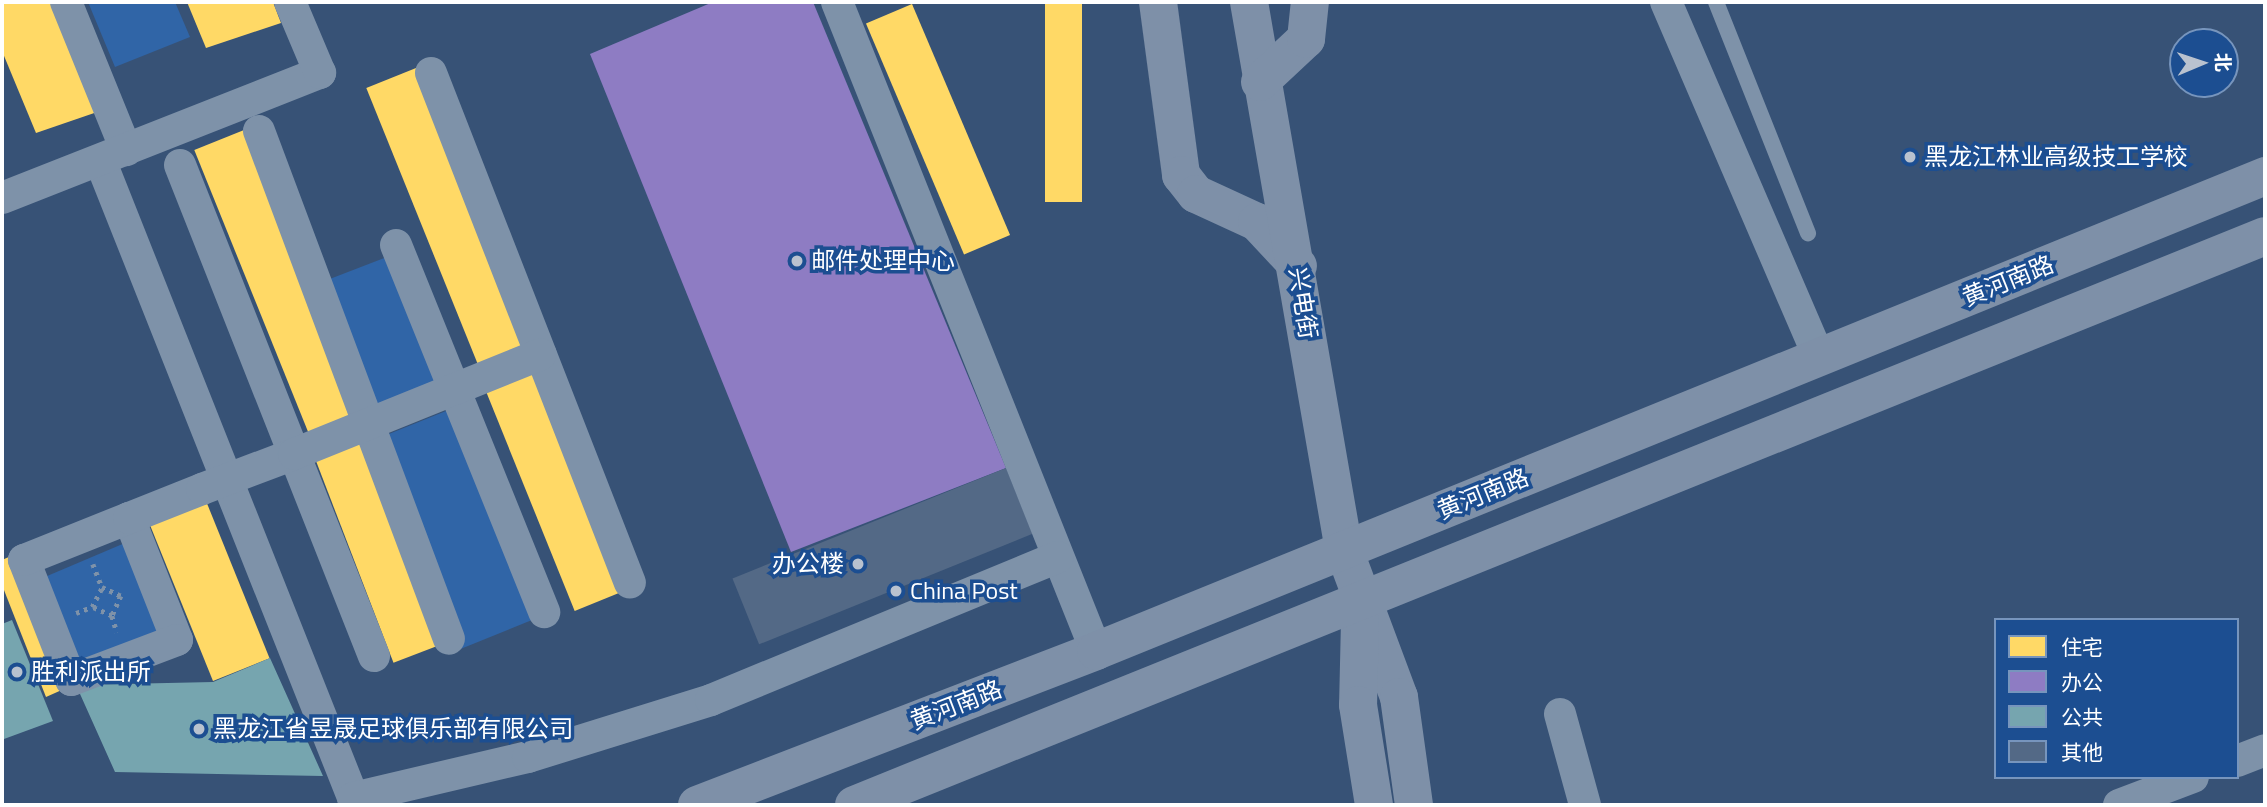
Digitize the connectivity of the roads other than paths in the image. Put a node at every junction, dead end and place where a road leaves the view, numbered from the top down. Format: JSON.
{"nodes":[{"id":1,"x":66,"y":2,"type":"edge"},
{"id":2,"x":290,"y":2,"type":"edge"},
{"id":3,"x":837,"y":2,"type":"edge"},
{"id":4,"x":1158,"y":2,"type":"edge"},
{"id":5,"x":1249,"y":2,"type":"edge"},
{"id":6,"x":1310,"y":2,"type":"edge"},
{"id":7,"x":1665,"y":2,"type":"edge"},
{"id":8,"x":1716,"y":2,"type":"edge"},
{"id":9,"x":431,"y":72,"type":"dead end"},
{"id":10,"x":1260,"y":82,"type":"junction"},
{"id":11,"x":259,"y":131,"type":"dead end"},
{"id":12,"x":113,"y":155,"type":"junction"},
{"id":13,"x":180,"y":165,"type":"dead end"},
{"id":14,"x":2265,"y":176,"type":"edge"},
{"id":15,"x":2,"y":198,"type":"edge"},
{"id":16,"x":1808,"y":233,"type":"dead end"},
{"id":17,"x":2265,"y":236,"type":"edge"},
{"id":18,"x":396,"y":245,"type":"dead end"},
{"id":19,"x":1298,"y":266,"type":"junction"},
{"id":20,"x":541,"y":354,"type":"junction"},
{"id":21,"x":1820,"y":359,"type":"junction"},
{"id":22,"x":454,"y":389,"type":"junction"},
{"id":23,"x":369,"y":424,"type":"junction"},
{"id":24,"x":294,"y":454,"type":"junction"},
{"id":25,"x":225,"y":480,"type":"junction"},
{"id":26,"x":129,"y":518,"type":"junction"},
{"id":27,"x":1344,"y":550,"type":"junction"},
{"id":28,"x":1058,"y":556,"type":"junction"},
{"id":29,"x":629,"y":583,"type":"dead end"},
{"id":30,"x":1360,"y":604,"type":"junction"},
{"id":31,"x":544,"y":612,"type":"dead end"},
{"id":32,"x":449,"y":639,"type":"dead end"},
{"id":33,"x":1096,"y":651,"type":"junction"},
{"id":34,"x":373,"y":656,"type":"dead end"},
{"id":35,"x":1114,"y":698,"type":"junction"},
{"id":36,"x":1560,"y":714,"type":"dead end"},
{"id":37,"x":2265,"y":750,"type":"edge"},
{"id":38,"x":2239,"y":760,"type":"edge"},
{"id":39,"x":2188,"y":779,"type":"edge"},
{"id":40,"x":354,"y":801,"type":"edge"},
{"id":41,"x":697,"y":805,"type":"edge"},
{"id":42,"x":854,"y":805,"type":"edge"},
{"id":43,"x":1374,"y":805,"type":"edge"},
{"id":44,"x":1415,"y":805,"type":"edge"},
{"id":45,"x":1585,"y":805,"type":"edge"},
{"id":46,"x":2119,"y":805,"type":"edge"}],
"edges":[{"from":1,"to":12,"type":"street"},
{"from":2,"to":12,"type":"street"},
{"from":3,"to":28,"type":"street"},
{"from":4,"to":19,"type":"main road"},
{"from":5,"to":10,"type":"main road","name":"兴电街"},
{"from":6,"to":10,"type":"main road"},
{"from":7,"to":21,"type":"street"},
{"from":8,"to":16,"type":"lane"},
{"from":9,"to":20,"type":"street"},
{"from":10,"to":19,"type":"main road","name":"兴电街"},
{"from":11,"to":23,"type":"street"},
{"from":12,"to":15,"type":"street"},
{"from":12,"to":25,"type":"street"},
{"from":13,"to":24,"type":"street"},
{"from":14,"to":21,"type":"main road","name":"黄河南路"},
{"from":17,"to":30,"type":"main road"},
{"from":18,"to":22,"type":"street"},
{"from":19,"to":27,"type":"main road","name":"兴电街"},
{"from":20,"to":22,"type":"street"},
{"from":20,"to":29,"type":"street"},
{"from":21,"to":27,"type":"main road","name":"黄河南路"},
{"from":22,"to":23,"type":"street"},
{"from":22,"to":31,"type":"street"},
{"from":23,"to":24,"type":"street"},
{"from":23,"to":32,"type":"street"},
{"from":24,"to":25,"type":"street"},
{"from":24,"to":34,"type":"street"},
{"from":25,"to":26,"type":"street"},
{"from":25,"to":40,"type":"street"},
{"from":26,"to":26,"type":"street"},
{"from":27,"to":30,"type":"main road","name":"兴电街"},
{"from":27,"to":33,"type":"main road","name":"黄河南路"},
{"from":28,"to":33,"type":"street"},
{"from":28,"to":40,"type":"street"},
{"from":30,"to":35,"type":"main road"},
{"from":30,"to":43,"type":"main road","name":"兴电街"},
{"from":30,"to":44,"type":"main road","name":"兴电街"},
{"from":33,"to":35,"type":"main road"},
{"from":33,"to":41,"type":"main road","name":"黄河南路"},
{"from":35,"to":42,"type":"main road"},
{"from":36,"to":45,"type":"street"},
{"from":37,"to":38,"type":"street"},
{"from":39,"to":46,"type":"street"}]}
